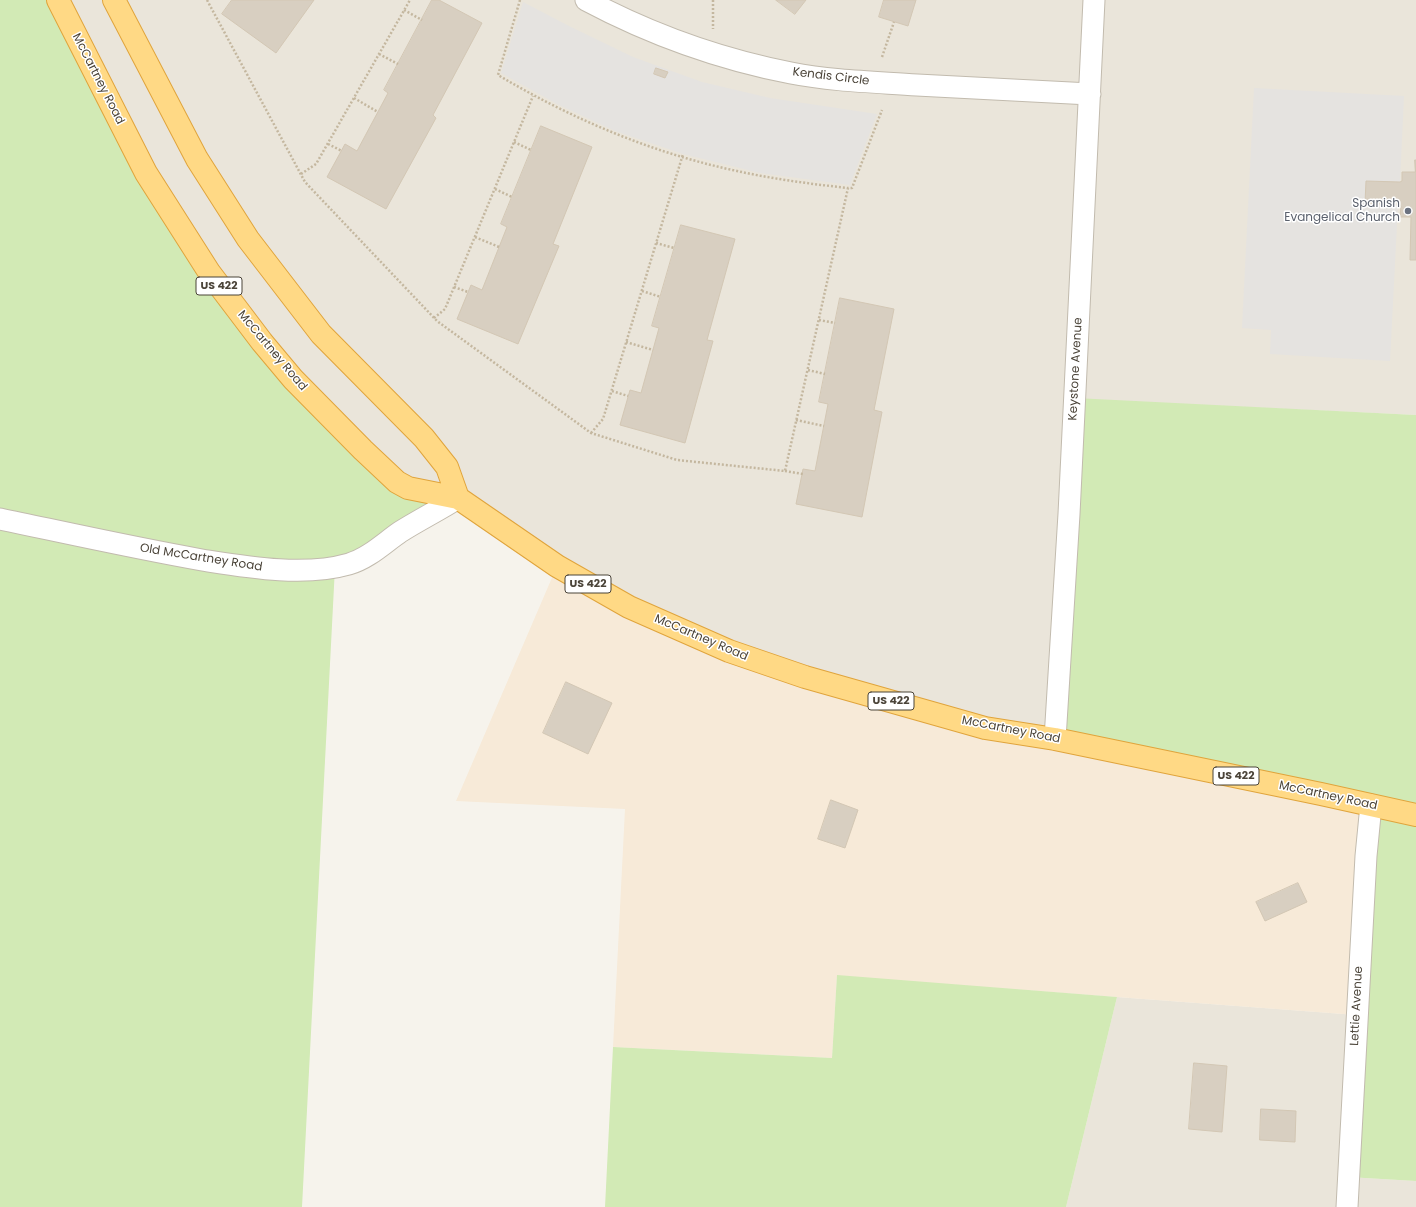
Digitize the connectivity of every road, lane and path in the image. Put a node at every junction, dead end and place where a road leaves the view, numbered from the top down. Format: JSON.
{"nodes":[{"id":1,"x":58,"y":0,"type":"edge"},
{"id":2,"x":114,"y":0,"type":"edge"},
{"id":3,"x":207,"y":0,"type":"edge"},
{"id":4,"x":410,"y":0,"type":"edge"},
{"id":5,"x":520,"y":0,"type":"edge"},
{"id":6,"x":586,"y":0,"type":"edge"},
{"id":7,"x":713,"y":0,"type":"edge"},
{"id":8,"x":1094,"y":0,"type":"edge"},
{"id":9,"x":404,"y":10,"type":"junction"},
{"id":10,"x":422,"y":20,"type":"dead end"},
{"id":11,"x":894,"y":22,"type":"dead end"},
{"id":12,"x":713,"y":29,"type":"dead end"},
{"id":13,"x":379,"y":54,"type":"junction"},
{"id":14,"x":882,"y":57,"type":"dead end"},
{"id":15,"x":398,"y":64,"type":"dead end"},
{"id":16,"x":1090,"y":94,"type":"junction"},
{"id":17,"x":534,"y":96,"type":"junction"},
{"id":18,"x":354,"y":98,"type":"junction"},
{"id":19,"x":882,"y":110,"type":"dead end"},
{"id":20,"x":378,"y":112,"type":"dead end"},
{"id":21,"x":514,"y":142,"type":"junction"},
{"id":22,"x":328,"y":144,"type":"junction"},
{"id":23,"x":531,"y":150,"type":"dead end"},
{"id":24,"x":342,"y":151,"type":"dead end"},
{"id":25,"x":683,"y":154,"type":"dead end"},
{"id":26,"x":682,"y":158,"type":"junction"},
{"id":27,"x":301,"y":174,"type":"junction"},
{"id":28,"x":848,"y":188,"type":"junction"},
{"id":29,"x":495,"y":189,"type":"junction"},
{"id":30,"x":512,"y":197,"type":"dead end"},
{"id":31,"x":475,"y":237,"type":"junction"},
{"id":32,"x":656,"y":243,"type":"junction"},
{"id":33,"x":499,"y":247,"type":"dead end"},
{"id":34,"x":674,"y":248,"type":"dead end"},
{"id":35,"x":454,"y":286,"type":"junction"},
{"id":36,"x":642,"y":291,"type":"junction"},
{"id":37,"x":468,"y":292,"type":"dead end"},
{"id":38,"x":661,"y":296,"type":"dead end"},
{"id":39,"x":434,"y":318,"type":"junction"},
{"id":40,"x":819,"y":320,"type":"junction"},
{"id":41,"x":835,"y":323,"type":"dead end"},
{"id":42,"x":626,"y":342,"type":"junction"},
{"id":43,"x":653,"y":350,"type":"dead end"},
{"id":44,"x":808,"y":370,"type":"junction"},
{"id":45,"x":825,"y":374,"type":"dead end"},
{"id":46,"x":612,"y":391,"type":"junction"},
{"id":47,"x":628,"y":396,"type":"dead end"},
{"id":48,"x":796,"y":420,"type":"junction"},
{"id":49,"x":824,"y":426,"type":"dead end"},
{"id":50,"x":591,"y":434,"type":"junction"},
{"id":51,"x":785,"y":471,"type":"junction"},
{"id":52,"x":802,"y":474,"type":"dead end"},
{"id":53,"x":458,"y":498,"type":"junction"},
{"id":54,"x":0,"y":519,"type":"edge"},
{"id":55,"x":1055,"y":739,"type":"junction"},
{"id":56,"x":1371,"y":805,"type":"junction"},
{"id":57,"x":1416,"y":815,"type":"edge"},
{"id":58,"x":1347,"y":1207,"type":"edge"}],
"edges":[{"from":1,"to":53,"type":"highway","name":"McCartney Road","number":"US 422"},
{"from":2,"to":53,"type":"highway"},
{"from":3,"to":27,"type":"path"},
{"from":4,"to":9,"type":"path"},
{"from":5,"to":17,"type":"path"},
{"from":6,"to":16,"type":"street","name":"Kendis Circle"},
{"from":7,"to":12,"type":"path"},
{"from":8,"to":16,"type":"street","name":"Keystone Avenue"},
{"from":9,"to":10,"type":"path"},
{"from":9,"to":13,"type":"path"},
{"from":11,"to":14,"type":"path"},
{"from":13,"to":15,"type":"path"},
{"from":13,"to":18,"type":"path"},
{"from":16,"to":55,"type":"street","name":"Keystone Avenue"},
{"from":17,"to":21,"type":"path"},
{"from":17,"to":26,"type":"path"},
{"from":18,"to":20,"type":"path"},
{"from":18,"to":22,"type":"path"},
{"from":19,"to":28,"type":"path"},
{"from":21,"to":23,"type":"path"},
{"from":21,"to":29,"type":"path"},
{"from":22,"to":24,"type":"path"},
{"from":22,"to":27,"type":"path"},
{"from":25,"to":26,"type":"path"},
{"from":26,"to":28,"type":"path"},
{"from":26,"to":32,"type":"path"},
{"from":27,"to":39,"type":"path"},
{"from":28,"to":40,"type":"path"},
{"from":29,"to":30,"type":"path"},
{"from":29,"to":31,"type":"path"},
{"from":31,"to":33,"type":"path"},
{"from":31,"to":35,"type":"path"},
{"from":32,"to":34,"type":"path"},
{"from":32,"to":36,"type":"path"},
{"from":35,"to":37,"type":"path"},
{"from":35,"to":39,"type":"path"},
{"from":36,"to":38,"type":"path"},
{"from":36,"to":42,"type":"path"},
{"from":39,"to":50,"type":"path"},
{"from":40,"to":41,"type":"path"},
{"from":40,"to":44,"type":"path"},
{"from":42,"to":43,"type":"path"},
{"from":42,"to":46,"type":"path"},
{"from":44,"to":45,"type":"path"},
{"from":44,"to":48,"type":"path"},
{"from":46,"to":47,"type":"path"},
{"from":46,"to":50,"type":"path"},
{"from":48,"to":49,"type":"path"},
{"from":48,"to":51,"type":"path"},
{"from":50,"to":51,"type":"path"},
{"from":51,"to":52,"type":"path"},
{"from":53,"to":54,"type":"street","name":"Old McCartney Road"},
{"from":53,"to":55,"type":"highway","name":"McCartney Road","number":"US 422"},
{"from":55,"to":56,"type":"highway","name":"McCartney Road","number":"US 422"},
{"from":56,"to":57,"type":"highway","name":"McCartney Road","number":"US 422"},
{"from":56,"to":58,"type":"street","name":"Lettie Avenue"}]}
